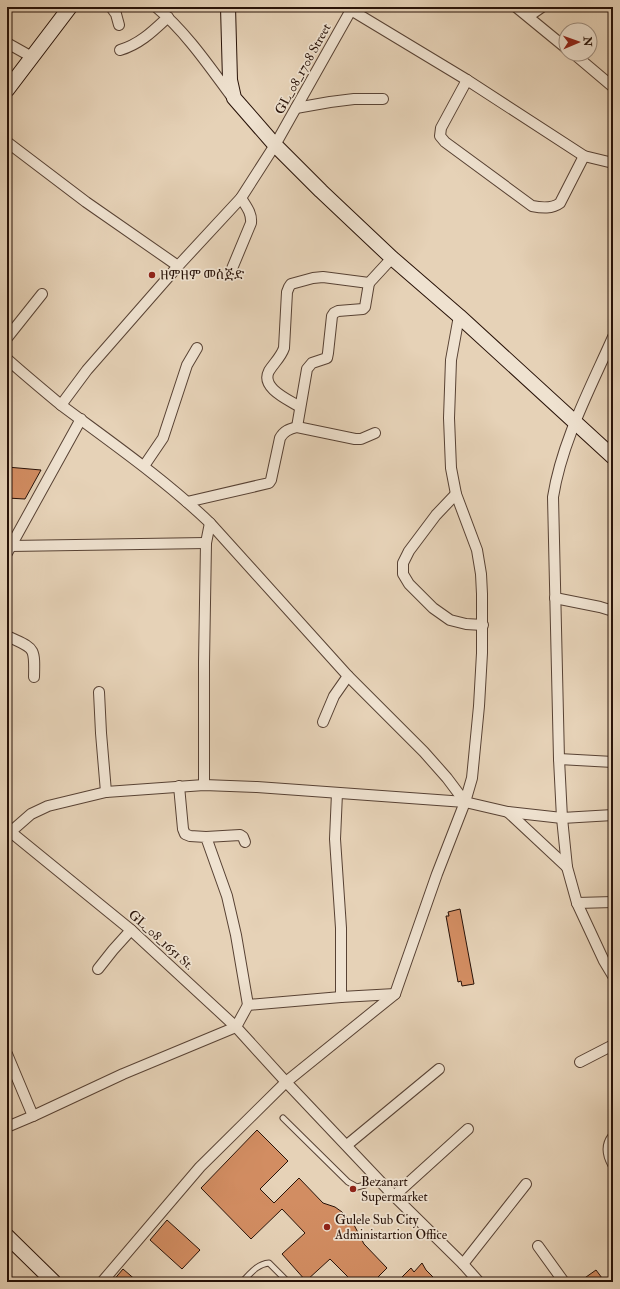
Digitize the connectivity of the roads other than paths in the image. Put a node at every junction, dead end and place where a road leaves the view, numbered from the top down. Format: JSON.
{"nodes":[{"id":1,"x":70,"y":7,"type":"edge"},
{"id":2,"x":111,"y":7,"type":"edge"},
{"id":3,"x":156,"y":7,"type":"edge"},
{"id":4,"x":228,"y":7,"type":"edge"},
{"id":5,"x":516,"y":7,"type":"edge"},
{"id":6,"x":542,"y":7,"type":"edge"},
{"id":7,"x":353,"y":9,"type":"edge"},
{"id":8,"x":529,"y":16,"type":"junction"},
{"id":9,"x":168,"y":17,"type":"junction"},
{"id":10,"x":119,"y":25,"type":"dead end"},
{"id":11,"x":558,"y":41,"type":"edge"},
{"id":12,"x":7,"y":44,"type":"edge"},
{"id":13,"x":120,"y":50,"type":"dead end"},
{"id":14,"x":32,"y":57,"type":"junction"},
{"id":15,"x":583,"y":62,"type":"edge"},
{"id":16,"x":467,"y":80,"type":"junction"},
{"id":17,"x":613,"y":87,"type":"edge"},
{"id":18,"x":7,"y":90,"type":"edge"},
{"id":19,"x":234,"y":98,"type":"junction"},
{"id":20,"x":383,"y":99,"type":"dead end"},
{"id":21,"x":296,"y":108,"type":"junction"},
{"id":22,"x":7,"y":142,"type":"edge"},
{"id":23,"x":275,"y":145,"type":"junction"},
{"id":24,"x":584,"y":156,"type":"junction"},
{"id":25,"x":613,"y":163,"type":"edge"},
{"id":26,"x":241,"y":198,"type":"junction"},
{"id":27,"x":392,"y":258,"type":"junction"},
{"id":28,"x":178,"y":266,"type":"junction"},
{"id":29,"x":231,"y":271,"type":"dead end"},
{"id":30,"x":369,"y":283,"type":"junction"},
{"id":31,"x":42,"y":294,"type":"dead end"},
{"id":32,"x":459,"y":316,"type":"junction"},
{"id":33,"x":613,"y":337,"type":"edge"},
{"id":34,"x":7,"y":338,"type":"edge"},
{"id":35,"x":197,"y":348,"type":"dead end"},
{"id":36,"x":7,"y":360,"type":"edge"},
{"id":37,"x":61,"y":405,"type":"junction"},
{"id":38,"x":300,"y":407,"type":"junction"},
{"id":39,"x":81,"y":419,"type":"junction"},
{"id":40,"x":575,"y":423,"type":"junction"},
{"id":41,"x":297,"y":427,"type":"junction"},
{"id":42,"x":375,"y":433,"type":"dead end"},
{"id":43,"x":613,"y":457,"type":"edge"},
{"id":44,"x":144,"y":466,"type":"junction"},
{"id":45,"x":456,"y":494,"type":"junction"},
{"id":46,"x":187,"y":502,"type":"junction"},
{"id":47,"x":210,"y":523,"type":"junction"},
{"id":48,"x":206,"y":543,"type":"junction"},
{"id":49,"x":9,"y":549,"type":"edge"},
{"id":50,"x":555,"y":598,"type":"junction"},
{"id":51,"x":613,"y":611,"type":"edge"},
{"id":52,"x":483,"y":625,"type":"junction"},
{"id":53,"x":7,"y":636,"type":"edge"},
{"id":54,"x":348,"y":676,"type":"junction"},
{"id":55,"x":34,"y":677,"type":"dead end"},
{"id":56,"x":99,"y":692,"type":"dead end"},
{"id":57,"x":323,"y":722,"type":"dead end"},
{"id":58,"x":559,"y":759,"type":"junction"},
{"id":59,"x":613,"y":762,"type":"edge"},
{"id":60,"x":204,"y":784,"type":"junction"},
{"id":61,"x":179,"y":786,"type":"junction"},
{"id":62,"x":106,"y":792,"type":"junction"},
{"id":63,"x":337,"y":793,"type":"junction"},
{"id":64,"x":464,"y":802,"type":"junction"},
{"id":65,"x":508,"y":812,"type":"junction"},
{"id":66,"x":613,"y":815,"type":"edge"},
{"id":67,"x":562,"y":818,"type":"junction"},
{"id":68,"x":8,"y":832,"type":"edge"},
{"id":69,"x":206,"y":837,"type":"junction"},
{"id":70,"x":245,"y":842,"type":"dead end"},
{"id":71,"x":567,"y":867,"type":"junction"},
{"id":72,"x":577,"y":902,"type":"junction"},
{"id":73,"x":613,"y":902,"type":"edge"},
{"id":74,"x":132,"y":930,"type":"junction"},
{"id":75,"x":98,"y":969,"type":"dead end"},
{"id":76,"x":613,"y":976,"type":"edge"},
{"id":77,"x":395,"y":994,"type":"junction"},
{"id":78,"x":341,"y":997,"type":"junction"},
{"id":79,"x":248,"y":1005,"type":"junction"},
{"id":80,"x":236,"y":1026,"type":"junction"},
{"id":81,"x":613,"y":1045,"type":"edge"},
{"id":82,"x":7,"y":1054,"type":"edge"},
{"id":83,"x":580,"y":1062,"type":"dead end"},
{"id":84,"x":438,"y":1069,"type":"dead end"},
{"id":85,"x":286,"y":1082,"type":"junction"},
{"id":86,"x":33,"y":1116,"type":"junction"},
{"id":87,"x":282,"y":1118,"type":"dead end"},
{"id":88,"x":7,"y":1127,"type":"edge"},
{"id":89,"x":468,"y":1129,"type":"dead end"},
{"id":90,"x":613,"y":1137,"type":"edge"},
{"id":91,"x":347,"y":1145,"type":"junction"},
{"id":92,"x":613,"y":1164,"type":"edge"},
{"id":93,"x":373,"y":1174,"type":"junction"},
{"id":94,"x":526,"y":1184,"type":"dead end"},
{"id":95,"x":394,"y":1196,"type":"junction"},
{"id":96,"x":7,"y":1236,"type":"edge"},
{"id":97,"x":538,"y":1246,"type":"dead end"},
{"id":98,"x":463,"y":1264,"type":"junction"},
{"id":99,"x":54,"y":1282,"type":"edge"},
{"id":100,"x":102,"y":1282,"type":"edge"},
{"id":101,"x":242,"y":1282,"type":"edge"},
{"id":102,"x":288,"y":1282,"type":"edge"},
{"id":103,"x":479,"y":1282,"type":"edge"},
{"id":104,"x":564,"y":1282,"type":"edge"}],
"edges":[{"from":1,"to":14,"type":"main road"},
{"from":2,"to":10,"type":"street"},
{"from":3,"to":9,"type":"street"},
{"from":4,"to":19,"type":"main road"},
{"from":5,"to":8,"type":"street"},
{"from":6,"to":8,"type":"street"},
{"from":7,"to":16,"type":"street"},
{"from":7,"to":21,"type":"street","name":"GL_08_1708 Street"},
{"from":8,"to":11,"type":"street"},
{"from":9,"to":13,"type":"street"},
{"from":9,"to":19,"type":"street"},
{"from":12,"to":14,"type":"street"},
{"from":14,"to":18,"type":"main road"},
{"from":15,"to":17,"type":"street"},
{"from":16,"to":24,"type":"street"},
{"from":16,"to":24,"type":"street"},
{"from":19,"to":23,"type":"main road"},
{"from":20,"to":21,"type":"street"},
{"from":21,"to":23,"type":"street","name":"GL_08_1708 Street"},
{"from":22,"to":28,"type":"street"},
{"from":23,"to":26,"type":"street","name":"GL_08_1708 Street"},
{"from":23,"to":27,"type":"main road"},
{"from":24,"to":25,"type":"street"},
{"from":26,"to":28,"type":"street","name":"GL_08_1708 Street"},
{"from":26,"to":29,"type":"street"},
{"from":27,"to":30,"type":"street"},
{"from":27,"to":32,"type":"main road"},
{"from":28,"to":37,"type":"street","name":"GL_08_1708 Street"},
{"from":30,"to":38,"type":"street"},
{"from":30,"to":38,"type":"street"},
{"from":31,"to":34,"type":"street"},
{"from":32,"to":40,"type":"main road"},
{"from":32,"to":45,"type":"street"},
{"from":33,"to":40,"type":"street"},
{"from":35,"to":44,"type":"street"},
{"from":36,"to":37,"type":"street"},
{"from":37,"to":39,"type":"street"},
{"from":38,"to":41,"type":"street"},
{"from":39,"to":44,"type":"street"},
{"from":39,"to":49,"type":"street"},
{"from":40,"to":43,"type":"main road"},
{"from":40,"to":50,"type":"street"},
{"from":41,"to":42,"type":"street"},
{"from":41,"to":46,"type":"street"},
{"from":44,"to":46,"type":"street"},
{"from":45,"to":52,"type":"street"},
{"from":45,"to":52,"type":"street"},
{"from":46,"to":47,"type":"street"},
{"from":47,"to":48,"type":"street"},
{"from":47,"to":54,"type":"street"},
{"from":48,"to":49,"type":"street"},
{"from":48,"to":60,"type":"street"},
{"from":50,"to":51,"type":"street"},
{"from":50,"to":58,"type":"street"},
{"from":52,"to":64,"type":"street"},
{"from":53,"to":55,"type":"street"},
{"from":54,"to":57,"type":"street"},
{"from":54,"to":64,"type":"street"},
{"from":56,"to":62,"type":"street"},
{"from":58,"to":59,"type":"street"},
{"from":58,"to":67,"type":"street"},
{"from":60,"to":61,"type":"street"},
{"from":60,"to":63,"type":"street"},
{"from":61,"to":62,"type":"street"},
{"from":61,"to":69,"type":"street"},
{"from":62,"to":68,"type":"street"},
{"from":63,"to":64,"type":"street"},
{"from":63,"to":78,"type":"street"},
{"from":64,"to":65,"type":"street"},
{"from":64,"to":77,"type":"street"},
{"from":65,"to":67,"type":"street"},
{"from":65,"to":71,"type":"street"},
{"from":66,"to":67,"type":"street"},
{"from":67,"to":71,"type":"street"},
{"from":68,"to":74,"type":"street","name":"GL_08_1651 St."},
{"from":69,"to":70,"type":"street"},
{"from":69,"to":79,"type":"street"},
{"from":71,"to":72,"type":"street"},
{"from":72,"to":73,"type":"street"},
{"from":72,"to":76,"type":"street"},
{"from":74,"to":75,"type":"street"},
{"from":74,"to":80,"type":"street","name":"GL_08_1651 St."},
{"from":77,"to":78,"type":"street"},
{"from":77,"to":85,"type":"street"},
{"from":78,"to":79,"type":"street"},
{"from":79,"to":80,"type":"street"},
{"from":80,"to":85,"type":"street","name":"GL_08_1651 St."},
{"from":80,"to":86,"type":"street"},
{"from":81,"to":83,"type":"street"},
{"from":82,"to":86,"type":"street"},
{"from":84,"to":91,"type":"street"},
{"from":85,"to":91,"type":"street","name":"GL_08_1651 St."},
{"from":85,"to":100,"type":"street"},
{"from":86,"to":88,"type":"street"},
{"from":87,"to":93,"type":"lane"},
{"from":89,"to":95,"type":"street"},
{"from":90,"to":92,"type":"street"},
{"from":91,"to":93,"type":"street","name":"GL_08_1651 St."},
{"from":93,"to":95,"type":"street","name":"GL_08_1651 St."},
{"from":94,"to":98,"type":"street"},
{"from":95,"to":98,"type":"street","name":"GL_08_1651 St."},
{"from":96,"to":99,"type":"main road"},
{"from":97,"to":104,"type":"street"},
{"from":98,"to":103,"type":"street","name":"GL_08_1651 St."},
{"from":101,"to":102,"type":"lane"}]}
